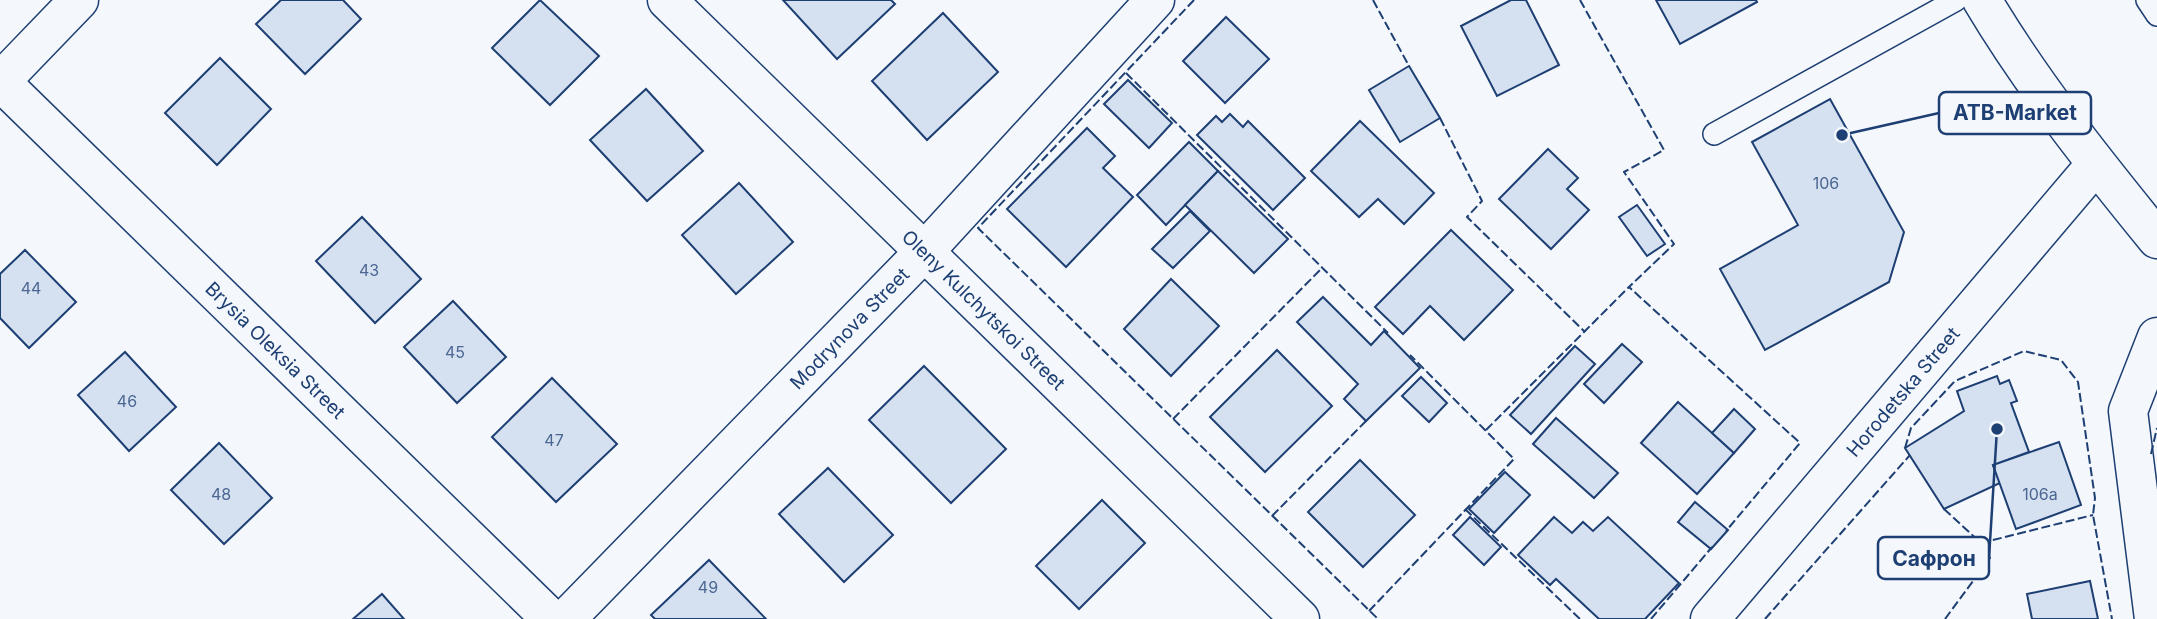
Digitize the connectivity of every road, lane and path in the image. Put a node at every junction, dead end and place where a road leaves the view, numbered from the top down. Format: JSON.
{"nodes":[{"id":1,"x":79,"y":0,"type":"edge"},
{"id":2,"x":667,"y":0,"type":"edge"},
{"id":3,"x":1155,"y":0,"type":"edge"},
{"id":4,"x":1956,"y":0,"type":"edge"},
{"id":5,"x":1982,"y":0,"type":"edge"},
{"id":6,"x":2147,"y":0,"type":"edge"},
{"id":7,"x":2157,"y":15,"type":"edge"},
{"id":8,"x":0,"y":81,"type":"edge"},
{"id":9,"x":1714,"y":134,"type":"dead end"},
{"id":10,"x":2096,"y":164,"type":"junction"},
{"id":11,"x":2157,"y":239,"type":"edge"},
{"id":12,"x":923,"y":253,"type":"junction"},
{"id":13,"x":2157,"y":337,"type":"edge"},
{"id":14,"x":551,"y":619,"type":"edge"},
{"id":15,"x":566,"y":619,"type":"edge"},
{"id":16,"x":1300,"y":619,"type":"edge"},
{"id":17,"x":1710,"y":619,"type":"edge"},
{"id":18,"x":2154,"y":619,"type":"edge"}],
"edges":[{"from":1,"to":8,"type":"street"},
{"from":2,"to":12,"type":"street","name":"Oleny Kulchytskoi Street"},
{"from":3,"to":12,"type":"street","name":"Modrynova Street"},
{"from":4,"to":9,"type":"lane"},
{"from":5,"to":10,"type":"street"},
{"from":6,"to":7,"type":"lane"},
{"from":8,"to":14,"type":"street","name":"Brysia Oleksia Street"},
{"from":10,"to":11,"type":"street"},
{"from":10,"to":17,"type":"street","name":"Horodetska Street"},
{"from":12,"to":15,"type":"street","name":"Modrynova Street"},
{"from":12,"to":16,"type":"street","name":"Oleny Kulchytskoi Street"},
{"from":13,"to":18,"type":"street"}]}
